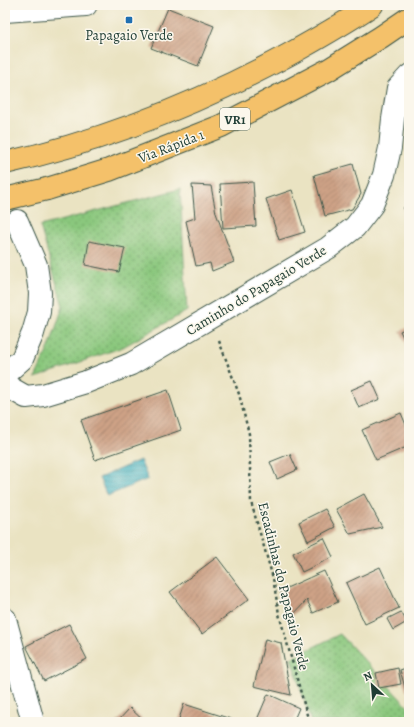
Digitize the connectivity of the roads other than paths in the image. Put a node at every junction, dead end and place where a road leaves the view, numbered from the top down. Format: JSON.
{"nodes":[{"id":1,"x":86,"y":5,"type":"edge"},
{"id":2,"x":372,"y":5,"type":"edge"},
{"id":3,"x":5,"y":11,"type":"edge"},
{"id":4,"x":409,"y":18,"type":"edge"},
{"id":5,"x":409,"y":76,"type":"edge"},
{"id":6,"x":5,"y":163,"type":"edge"},
{"id":7,"x":5,"y":200,"type":"edge"},
{"id":8,"x":17,"y":221,"type":"dead end"},
{"id":9,"x":5,"y":374,"type":"edge"},
{"id":10,"x":5,"y":380,"type":"edge"},
{"id":11,"x":5,"y":619,"type":"edge"},
{"id":12,"x":33,"y":722,"type":"edge"}],
"edges":[{"from":1,"to":3,"type":"street"},
{"from":2,"to":6,"type":"highway","number":"VR1"},
{"from":4,"to":7,"type":"highway","name":"Via Rápida 1","number":"VR1","bridge":true},
{"from":5,"to":10,"type":"street","name":"Caminho do Papagaio Verde"},
{"from":8,"to":9,"type":"street"},
{"from":11,"to":12,"type":"street"}]}
